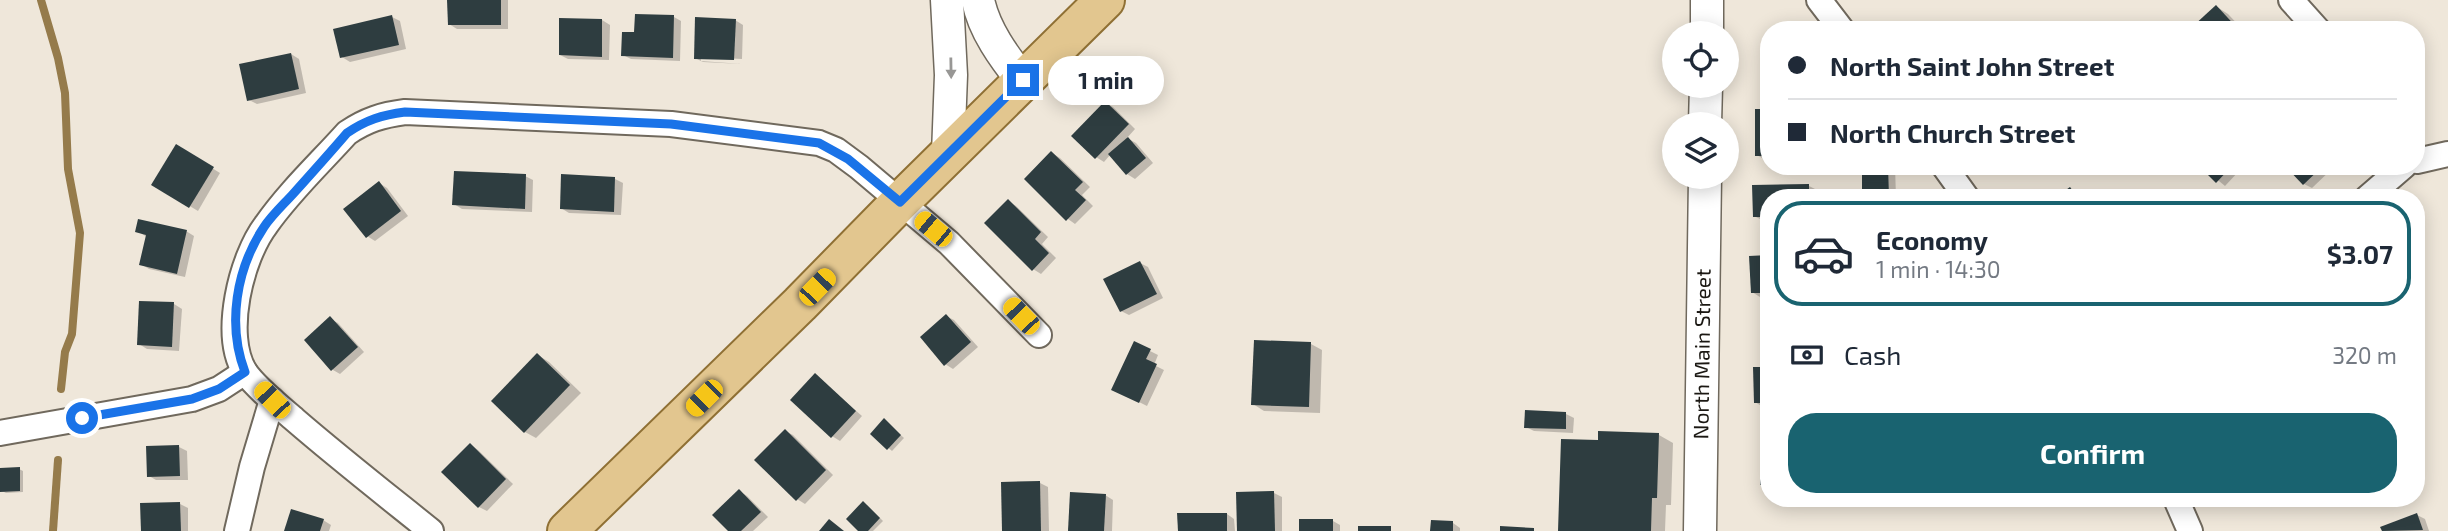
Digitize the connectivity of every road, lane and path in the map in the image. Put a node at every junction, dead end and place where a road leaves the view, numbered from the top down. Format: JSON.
{"nodes":[{"id":1,"x":947,"y":0,"type":"edge"},
{"id":2,"x":978,"y":0,"type":"edge"},
{"id":3,"x":1105,"y":0,"type":"edge"},
{"id":4,"x":1707,"y":0,"type":"edge"},
{"id":5,"x":1819,"y":0,"type":"edge"},
{"id":6,"x":2291,"y":0,"type":"edge"},
{"id":7,"x":1706,"y":21,"type":"edge"},
{"id":8,"x":1835,"y":21,"type":"edge"},
{"id":9,"x":2310,"y":21,"type":"edge"},
{"id":10,"x":1023,"y":80,"type":"junction"},
{"id":11,"x":948,"y":154,"type":"junction"},
{"id":12,"x":2448,"y":154,"type":"edge"},
{"id":13,"x":2425,"y":159,"type":"edge"},
{"id":14,"x":2394,"y":175,"type":"edge"},
{"id":15,"x":1705,"y":189,"type":"edge"},
{"id":16,"x":2377,"y":189,"type":"edge"},
{"id":17,"x":900,"y":202,"type":"junction"},
{"id":18,"x":1039,"y":334,"type":"dead end"},
{"id":19,"x":245,"y":372,"type":"junction"},
{"id":20,"x":272,"y":400,"type":"junction"},
{"id":21,"x":0,"y":433,"type":"edge"},
{"id":22,"x":2180,"y":507,"type":"edge"},
{"id":23,"x":236,"y":531,"type":"edge"},
{"id":24,"x":431,"y":531,"type":"edge"},
{"id":25,"x":567,"y":531,"type":"edge"},
{"id":26,"x":1700,"y":531,"type":"edge"},
{"id":27,"x":2190,"y":531,"type":"edge"}],
"edges":[{"from":1,"to":11,"type":"street","one_way":true},
{"from":2,"to":10,"type":"street"},
{"from":3,"to":10,"type":"main road"},
{"from":4,"to":7,"type":"street"},
{"from":5,"to":8,"type":"street"},
{"from":6,"to":9,"type":"street"},
{"from":10,"to":11,"type":"main road"},
{"from":11,"to":17,"type":"main road"},
{"from":12,"to":13,"type":"street"},
{"from":14,"to":16,"type":"street"},
{"from":15,"to":26,"type":"street","name":"North Main Street"},
{"from":17,"to":18,"type":"street"},
{"from":17,"to":19,"type":"street"},
{"from":17,"to":25,"type":"main road"},
{"from":19,"to":20,"type":"street"},
{"from":19,"to":21,"type":"street"},
{"from":20,"to":23,"type":"street"},
{"from":20,"to":24,"type":"street"},
{"from":22,"to":27,"type":"street"}]}
